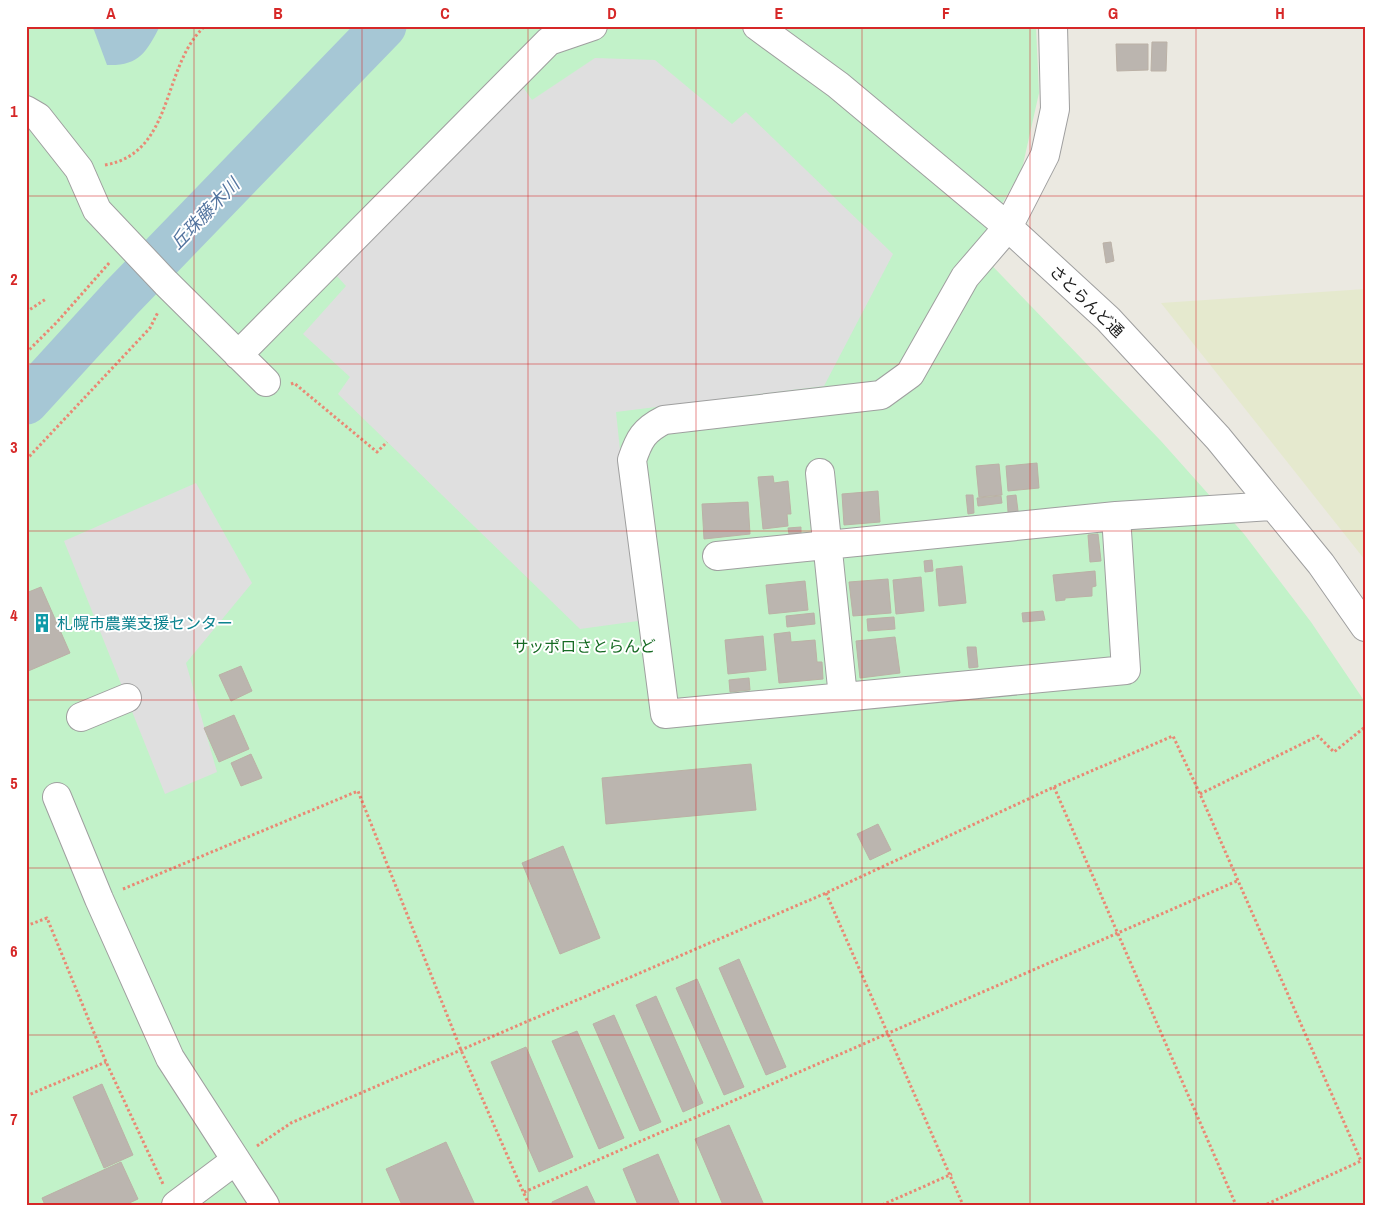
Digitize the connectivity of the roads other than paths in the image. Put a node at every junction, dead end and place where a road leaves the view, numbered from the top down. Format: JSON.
{"nodes":[{"id":1,"x":593,"y":26,"type":"edge"},
{"id":2,"x":757,"y":26,"type":"edge"},
{"id":3,"x":1053,"y":26,"type":"edge"},
{"id":4,"x":26,"y":110,"type":"edge"},
{"id":5,"x":1008,"y":227,"type":"junction"},
{"id":6,"x":238,"y":355,"type":"junction"},
{"id":7,"x":266,"y":382,"type":"road end"},
{"id":8,"x":820,"y":473,"type":"dead end"},
{"id":9,"x":1273,"y":506,"type":"junction"},
{"id":10,"x":1116,"y":516,"type":"junction"},
{"id":11,"x":827,"y":546,"type":"junction"},
{"id":12,"x":717,"y":556,"type":"dead end"},
{"id":13,"x":1365,"y":627,"type":"edge"},
{"id":14,"x":843,"y":697,"type":"junction"},
{"id":15,"x":127,"y":698,"type":"dead end"},
{"id":16,"x":81,"y":717,"type":"dead end"},
{"id":17,"x":57,"y":797,"type":"dead end"},
{"id":18,"x":236,"y":1160,"type":"junction"},
{"id":19,"x":170,"y":1196,"type":"edge"},
{"id":20,"x":265,"y":1205,"type":"edge"}],
"edges":[{"from":1,"to":6,"type":"street"},
{"from":2,"to":5,"type":"street","name":"さとらんど通"},
{"from":3,"to":5,"type":"street"},
{"from":4,"to":6,"type":"street"},
{"from":5,"to":9,"type":"street","name":"さとらんど通"},
{"from":5,"to":14,"type":"street"},
{"from":6,"to":7,"type":"street"},
{"from":8,"to":11,"type":"street"},
{"from":9,"to":10,"type":"street"},
{"from":9,"to":13,"type":"street","name":"さとらんど通"},
{"from":10,"to":11,"type":"street"},
{"from":10,"to":14,"type":"street"},
{"from":11,"to":12,"type":"street"},
{"from":11,"to":14,"type":"street"},
{"from":15,"to":16,"type":"street"},
{"from":17,"to":18,"type":"street"},
{"from":18,"to":19,"type":"street"},
{"from":18,"to":20,"type":"street"}]}
